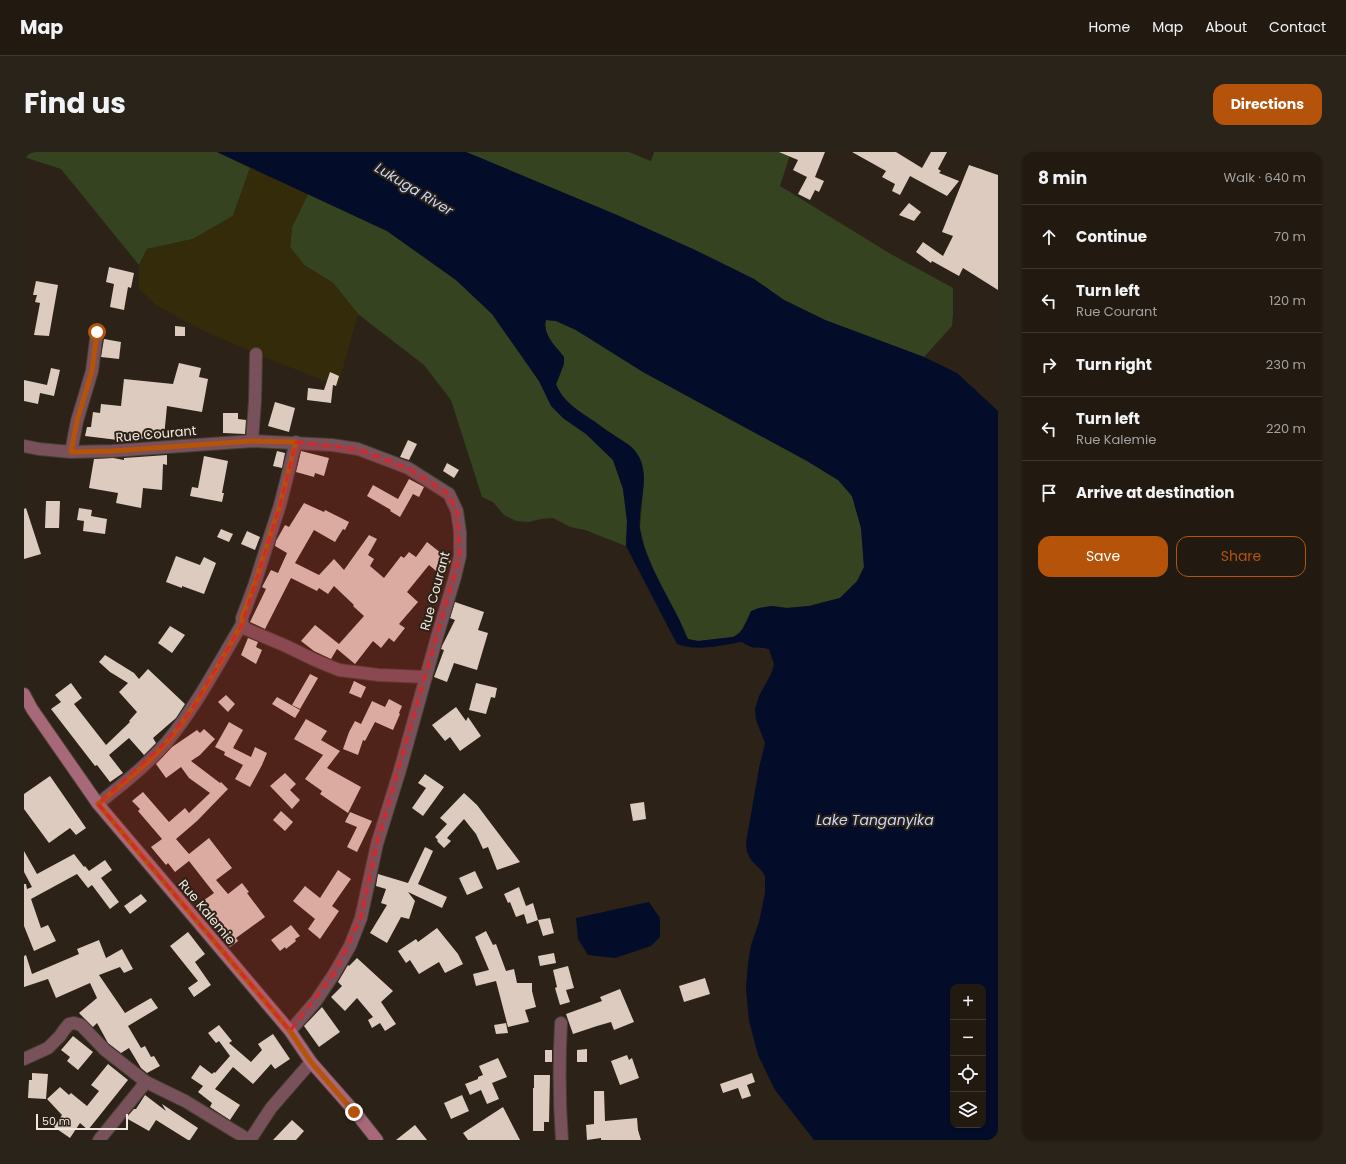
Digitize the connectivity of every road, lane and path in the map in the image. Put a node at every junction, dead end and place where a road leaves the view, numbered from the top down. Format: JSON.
{"nodes":[{"id":1,"x":97,"y":332,"type":"dead end"},
{"id":2,"x":256,"y":354,"type":"dead end"},
{"id":3,"x":252,"y":441,"type":"junction"},
{"id":4,"x":296,"y":442,"type":"junction"},
{"id":5,"x":24,"y":446,"type":"edge"},
{"id":6,"x":71,"y":452,"type":"junction"},
{"id":7,"x":242,"y":624,"type":"junction"},
{"id":8,"x":426,"y":676,"type":"junction"},
{"id":9,"x":24,"y":694,"type":"edge"},
{"id":10,"x":98,"y":804,"type":"junction"},
{"id":11,"x":561,"y":1023,"type":"dead end"},
{"id":12,"x":290,"y":1031,"type":"junction"},
{"id":13,"x":24,"y":1058,"type":"edge"},
{"id":14,"x":311,"y":1062,"type":"junction"},
{"id":15,"x":146,"y":1082,"type":"junction"},
{"id":16,"x":99,"y":1140,"type":"edge"},
{"id":17,"x":250,"y":1140,"type":"edge"},
{"id":18,"x":377,"y":1140,"type":"edge"},
{"id":19,"x":562,"y":1140,"type":"edge"}],
"edges":[{"from":1,"to":6,"type":"street"},
{"from":2,"to":3,"type":"street"},
{"from":3,"to":4,"type":"street","name":"Rue Courant"},
{"from":3,"to":6,"type":"street","name":"Rue Courant"},
{"from":4,"to":7,"type":"street"},
{"from":4,"to":8,"type":"street","name":"Rue Courant"},
{"from":5,"to":6,"type":"street","name":"Rue Courant"},
{"from":7,"to":8,"type":"street"},
{"from":7,"to":10,"type":"street"},
{"from":8,"to":12,"type":"street","name":"Rue Courant"},
{"from":9,"to":10,"type":"street","name":"Rue Kalemie"},
{"from":10,"to":12,"type":"street","name":"Rue Kalemie"},
{"from":11,"to":19,"type":"street"},
{"from":12,"to":14,"type":"street","name":"Rue Kalemie"},
{"from":13,"to":15,"type":"street"},
{"from":14,"to":17,"type":"street"},
{"from":14,"to":18,"type":"street","name":"Rue Kalemie"},
{"from":15,"to":16,"type":"street"},
{"from":15,"to":17,"type":"street"}]}
